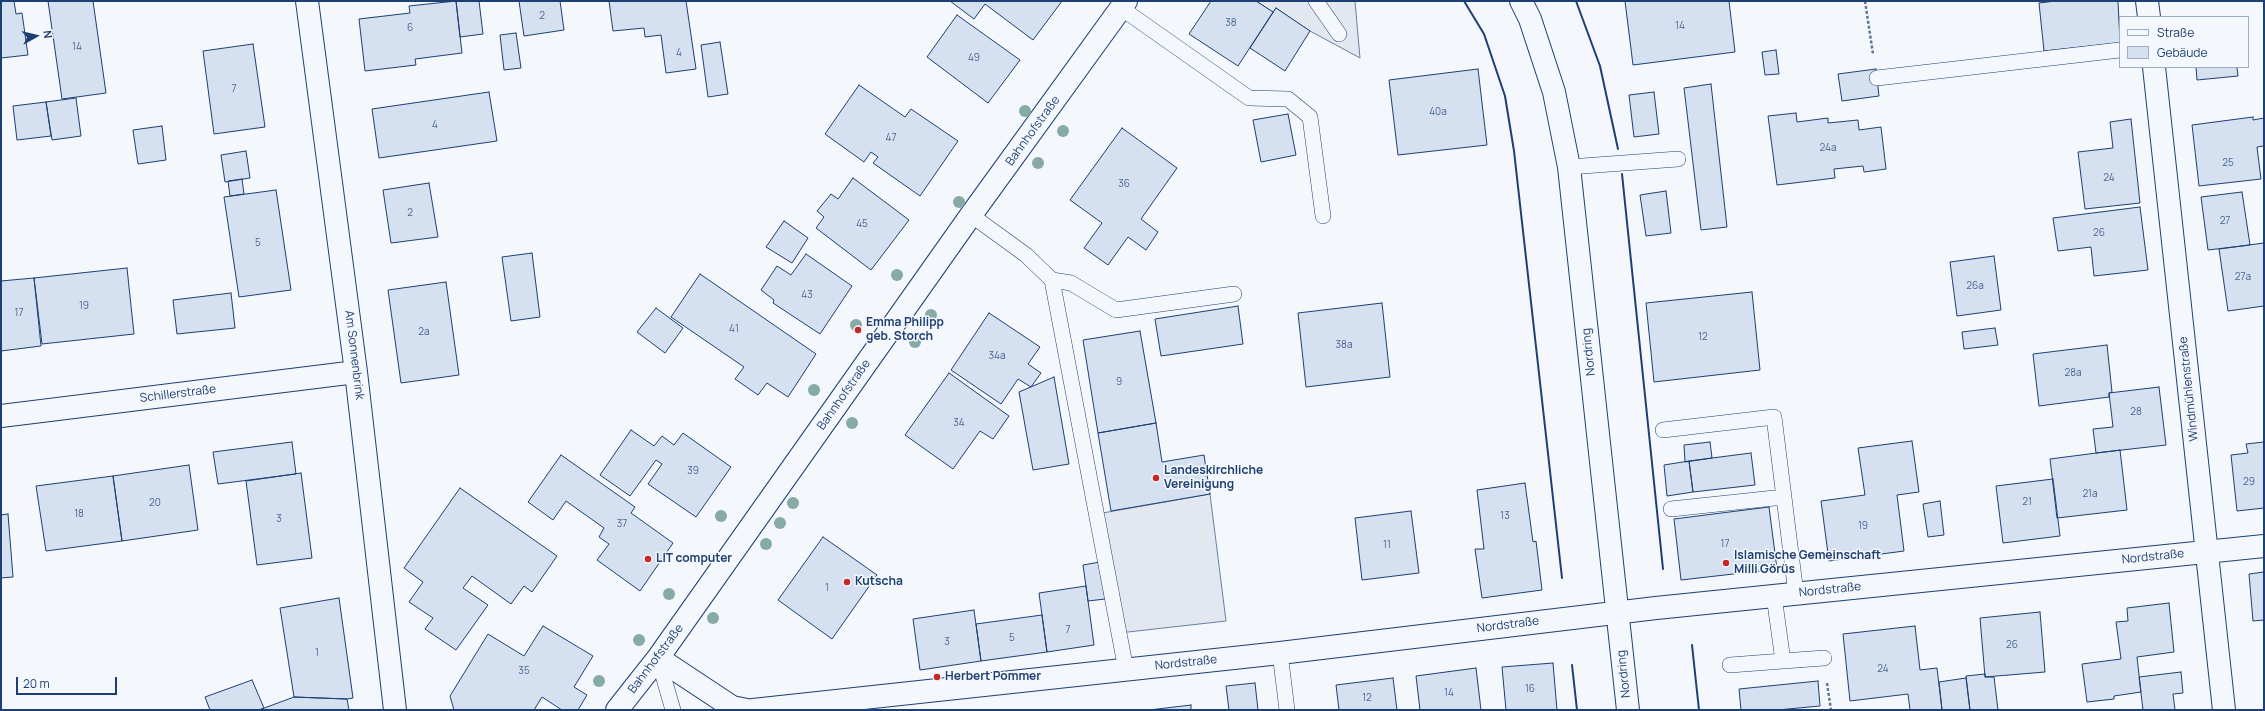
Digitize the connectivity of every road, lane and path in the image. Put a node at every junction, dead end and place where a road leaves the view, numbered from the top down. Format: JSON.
{"nodes":[{"id":1,"x":307,"y":1,"type":"edge"},
{"id":2,"x":1316,"y":1,"type":"edge"},
{"id":3,"x":1521,"y":1,"type":"edge"},
{"id":4,"x":1865,"y":1,"type":"edge"},
{"id":5,"x":2147,"y":1,"type":"edge"},
{"id":6,"x":1124,"y":5,"type":"edge"},
{"id":7,"x":2149,"y":16,"type":"edge"},
{"id":8,"x":1339,"y":34,"type":"dead end"},
{"id":9,"x":2119,"y":50,"type":"edge"},
{"id":10,"x":2154,"y":68,"type":"edge"},
{"id":11,"x":1881,"y":78,"type":"joint"},
{"id":12,"x":1678,"y":160,"type":"dead end"},
{"id":13,"x":1569,"y":167,"type":"junction"},
{"id":14,"x":971,"y":215,"type":"junction"},
{"id":15,"x":1323,"y":216,"type":"dead end"},
{"id":16,"x":1052,"y":280,"type":"junction"},
{"id":17,"x":1234,"y":294,"type":"dead end"},
{"id":18,"x":356,"y":372,"type":"junction"},
{"id":19,"x":1,"y":416,"type":"edge"},
{"id":20,"x":1663,"y":430,"type":"dead end"},
{"id":21,"x":1784,"y":497,"type":"junction"},
{"id":22,"x":1671,"y":509,"type":"dead end"},
{"id":23,"x":2264,"y":546,"type":"edge"},
{"id":24,"x":2207,"y":552,"type":"junction"},
{"id":25,"x":1796,"y":594,"type":"junction"},
{"id":26,"x":1774,"y":596,"type":"junction"},
{"id":27,"x":1617,"y":612,"type":"junction"},
{"id":28,"x":1280,"y":653,"type":"junction"},
{"id":29,"x":658,"y":658,"type":"junction"},
{"id":30,"x":1824,"y":658,"type":"dead end"},
{"id":31,"x":1783,"y":661,"type":"junction"},
{"id":32,"x":1730,"y":666,"type":"dead end"},
{"id":33,"x":1126,"y":670,"type":"junction"},
{"id":34,"x":396,"y":710,"type":"edge"},
{"id":35,"x":617,"y":710,"type":"edge"},
{"id":36,"x":673,"y":710,"type":"edge"},
{"id":37,"x":747,"y":710,"type":"edge"},
{"id":38,"x":753,"y":710,"type":"edge"},
{"id":39,"x":1287,"y":710,"type":"edge"},
{"id":40,"x":1628,"y":710,"type":"edge"},
{"id":41,"x":2224,"y":710,"type":"edge"}],
"edges":[{"from":1,"to":18,"type":"street","name":"Am Sonnenbrink"},
{"from":2,"to":8,"type":"lane"},
{"from":3,"to":13,"type":"street","name":"Nordring"},
{"from":4,"to":11,"type":"path"},
{"from":5,"to":7,"type":"street"},
{"from":6,"to":14,"type":"street","name":"Bahnhofstraße"},
{"from":6,"to":15,"type":"lane"},
{"from":9,"to":11,"type":"lane"},
{"from":10,"to":24,"type":"street","name":"Windmühlenstraße"},
{"from":12,"to":13,"type":"lane"},
{"from":13,"to":27,"type":"street","name":"Nordring"},
{"from":14,"to":16,"type":"lane"},
{"from":14,"to":29,"type":"street","name":"Bahnhofstraße"},
{"from":16,"to":17,"type":"lane"},
{"from":16,"to":33,"type":"lane"},
{"from":18,"to":19,"type":"street","name":"Schillerstraße"},
{"from":18,"to":34,"type":"street","name":"Am Sonnenbrink"},
{"from":20,"to":21,"type":"lane"},
{"from":21,"to":22,"type":"lane"},
{"from":21,"to":25,"type":"lane"},
{"from":23,"to":24,"type":"street","name":"Nordstraße"},
{"from":24,"to":25,"type":"street","name":"Nordstraße"},
{"from":24,"to":41,"type":"street","name":"Windmühlenstraße"},
{"from":25,"to":26,"type":"street","name":"Nordstraße"},
{"from":26,"to":27,"type":"street","name":"Nordstraße"},
{"from":26,"to":31,"type":"lane"},
{"from":27,"to":28,"type":"street","name":"Nordstraße"},
{"from":27,"to":40,"type":"street","name":"Nordring"},
{"from":28,"to":33,"type":"street","name":"Nordstraße"},
{"from":28,"to":39,"type":"lane"},
{"from":29,"to":35,"type":"street","name":"Bahnhofstraße"},
{"from":29,"to":36,"type":"lane"},
{"from":29,"to":37,"type":"street"},
{"from":30,"to":31,"type":"lane"},
{"from":31,"to":32,"type":"lane"},
{"from":33,"to":38,"type":"street","name":"Nordstraße"}]}
